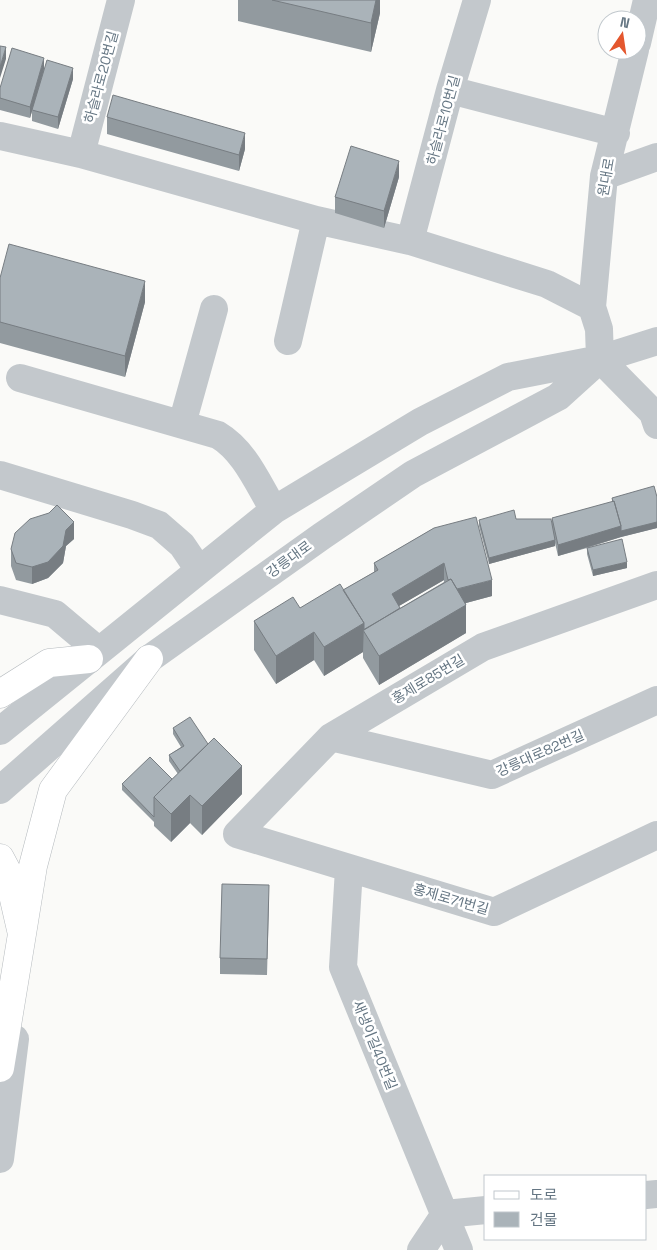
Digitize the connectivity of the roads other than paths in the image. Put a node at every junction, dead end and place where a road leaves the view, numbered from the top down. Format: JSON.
{"nodes":[{"id":1,"x":121,"y":0,"type":"edge"},
{"id":2,"x":477,"y":0,"type":"edge"},
{"id":3,"x":633,"y":60,"type":"edge"},
{"id":4,"x":450,"y":90,"type":"junction"},
{"id":5,"x":616,"y":133,"type":"junction"},
{"id":6,"x":0,"y":136,"type":"edge"},
{"id":7,"x":81,"y":154,"type":"junction"},
{"id":8,"x":657,"y":157,"type":"edge"},
{"id":9,"x":604,"y":176,"type":"junction"},
{"id":10,"x":316,"y":220,"type":"junction"},
{"id":11,"x":410,"y":241,"type":"junction"},
{"id":12,"x":592,"y":307,"type":"junction"},
{"id":13,"x":214,"y":309,"type":"dead end"},
{"id":14,"x":288,"y":341,"type":"dead end"},
{"id":15,"x":657,"y":342,"type":"edge"},
{"id":16,"x":600,"y":359,"type":"junction"},
{"id":17,"x":20,"y":378,"type":"dead end"},
{"id":18,"x":182,"y":424,"type":"junction"},
{"id":19,"x":657,"y":426,"type":"edge"},
{"id":20,"x":0,"y":475,"type":"edge"},
{"id":21,"x":274,"y":510,"type":"junction"},
{"id":22,"x":199,"y":570,"type":"junction"},
{"id":23,"x":657,"y":585,"type":"edge"},
{"id":24,"x":0,"y":600,"type":"edge"},
{"id":25,"x":94,"y":655,"type":"junction"},
{"id":26,"x":149,"y":659,"type":"junction"},
{"id":27,"x":0,"y":694,"type":"edge"},
{"id":28,"x":657,"y":700,"type":"edge"},
{"id":29,"x":0,"y":731,"type":"edge"},
{"id":30,"x":331,"y":737,"type":"junction"},
{"id":31,"x":0,"y":790,"type":"edge"},
{"id":32,"x":48,"y":810,"type":"junction"},
{"id":33,"x":236,"y":834,"type":"joint"},
{"id":34,"x":657,"y":835,"type":"edge"},
{"id":35,"x":0,"y":858,"type":"edge"},
{"id":36,"x":349,"y":869,"type":"junction"},
{"id":37,"x":22,"y":934,"type":"junction"},
{"id":38,"x":0,"y":1068,"type":"edge"},
{"id":39,"x":0,"y":1159,"type":"edge"},
{"id":40,"x":484,"y":1210,"type":"edge"},
{"id":41,"x":444,"y":1214,"type":"junction"},
{"id":42,"x":421,"y":1250,"type":"edge"},
{"id":43,"x":459,"y":1250,"type":"edge"}],
"edges":[{"from":1,"to":7,"type":"street","name":"하슬라로20번길"},
{"from":2,"to":4,"type":"street","name":"하슬라로10번길"},
{"from":3,"to":5,"type":"street","name":"원대로"},
{"from":4,"to":5,"type":"street"},
{"from":4,"to":11,"type":"street","name":"하슬라로10번길"},
{"from":5,"to":9,"type":"street","name":"원대로"},
{"from":6,"to":7,"type":"street"},
{"from":7,"to":10,"type":"street"},
{"from":8,"to":9,"type":"street"},
{"from":9,"to":12,"type":"street","name":"원대로"},
{"from":10,"to":11,"type":"street"},
{"from":10,"to":14,"type":"street"},
{"from":11,"to":12,"type":"street"},
{"from":12,"to":16,"type":"street"},
{"from":13,"to":18,"type":"street"},
{"from":15,"to":16,"type":"street","name":"강릉대로"},
{"from":16,"to":19,"type":"street"},
{"from":16,"to":21,"type":"street","name":"강릉대로"},
{"from":16,"to":26,"type":"street","name":"강릉대로"},
{"from":17,"to":18,"type":"street"},
{"from":18,"to":21,"type":"street"},
{"from":20,"to":22,"type":"street"},
{"from":21,"to":22,"type":"street","name":"강릉대로"},
{"from":22,"to":25,"type":"street","name":"강릉대로"},
{"from":23,"to":30,"type":"street","name":"홍제로85번길"},
{"from":24,"to":25,"type":"street"},
{"from":25,"to":27,"type":"main road"},
{"from":25,"to":29,"type":"street","name":"강릉대로"},
{"from":26,"to":31,"type":"street","name":"강릉대로"},
{"from":26,"to":32,"type":"main road"},
{"from":28,"to":30,"type":"street","name":"강릉대로82번길"},
{"from":30,"to":33,"type":"street","name":"홍제로85번길"},
{"from":32,"to":37,"type":"main road"},
{"from":32,"to":39,"type":"street"},
{"from":33,"to":36,"type":"street","name":"홍제로71번길"},
{"from":34,"to":36,"type":"street","name":"홍제로71번길"},
{"from":35,"to":37,"type":"main road"},
{"from":36,"to":41,"type":"street","name":"새냉이길40번길"},
{"from":37,"to":38,"type":"main road"},
{"from":40,"to":41,"type":"street"},
{"from":41,"to":42,"type":"street"},
{"from":41,"to":43,"type":"street","name":"새냉이길40번길"}]}
